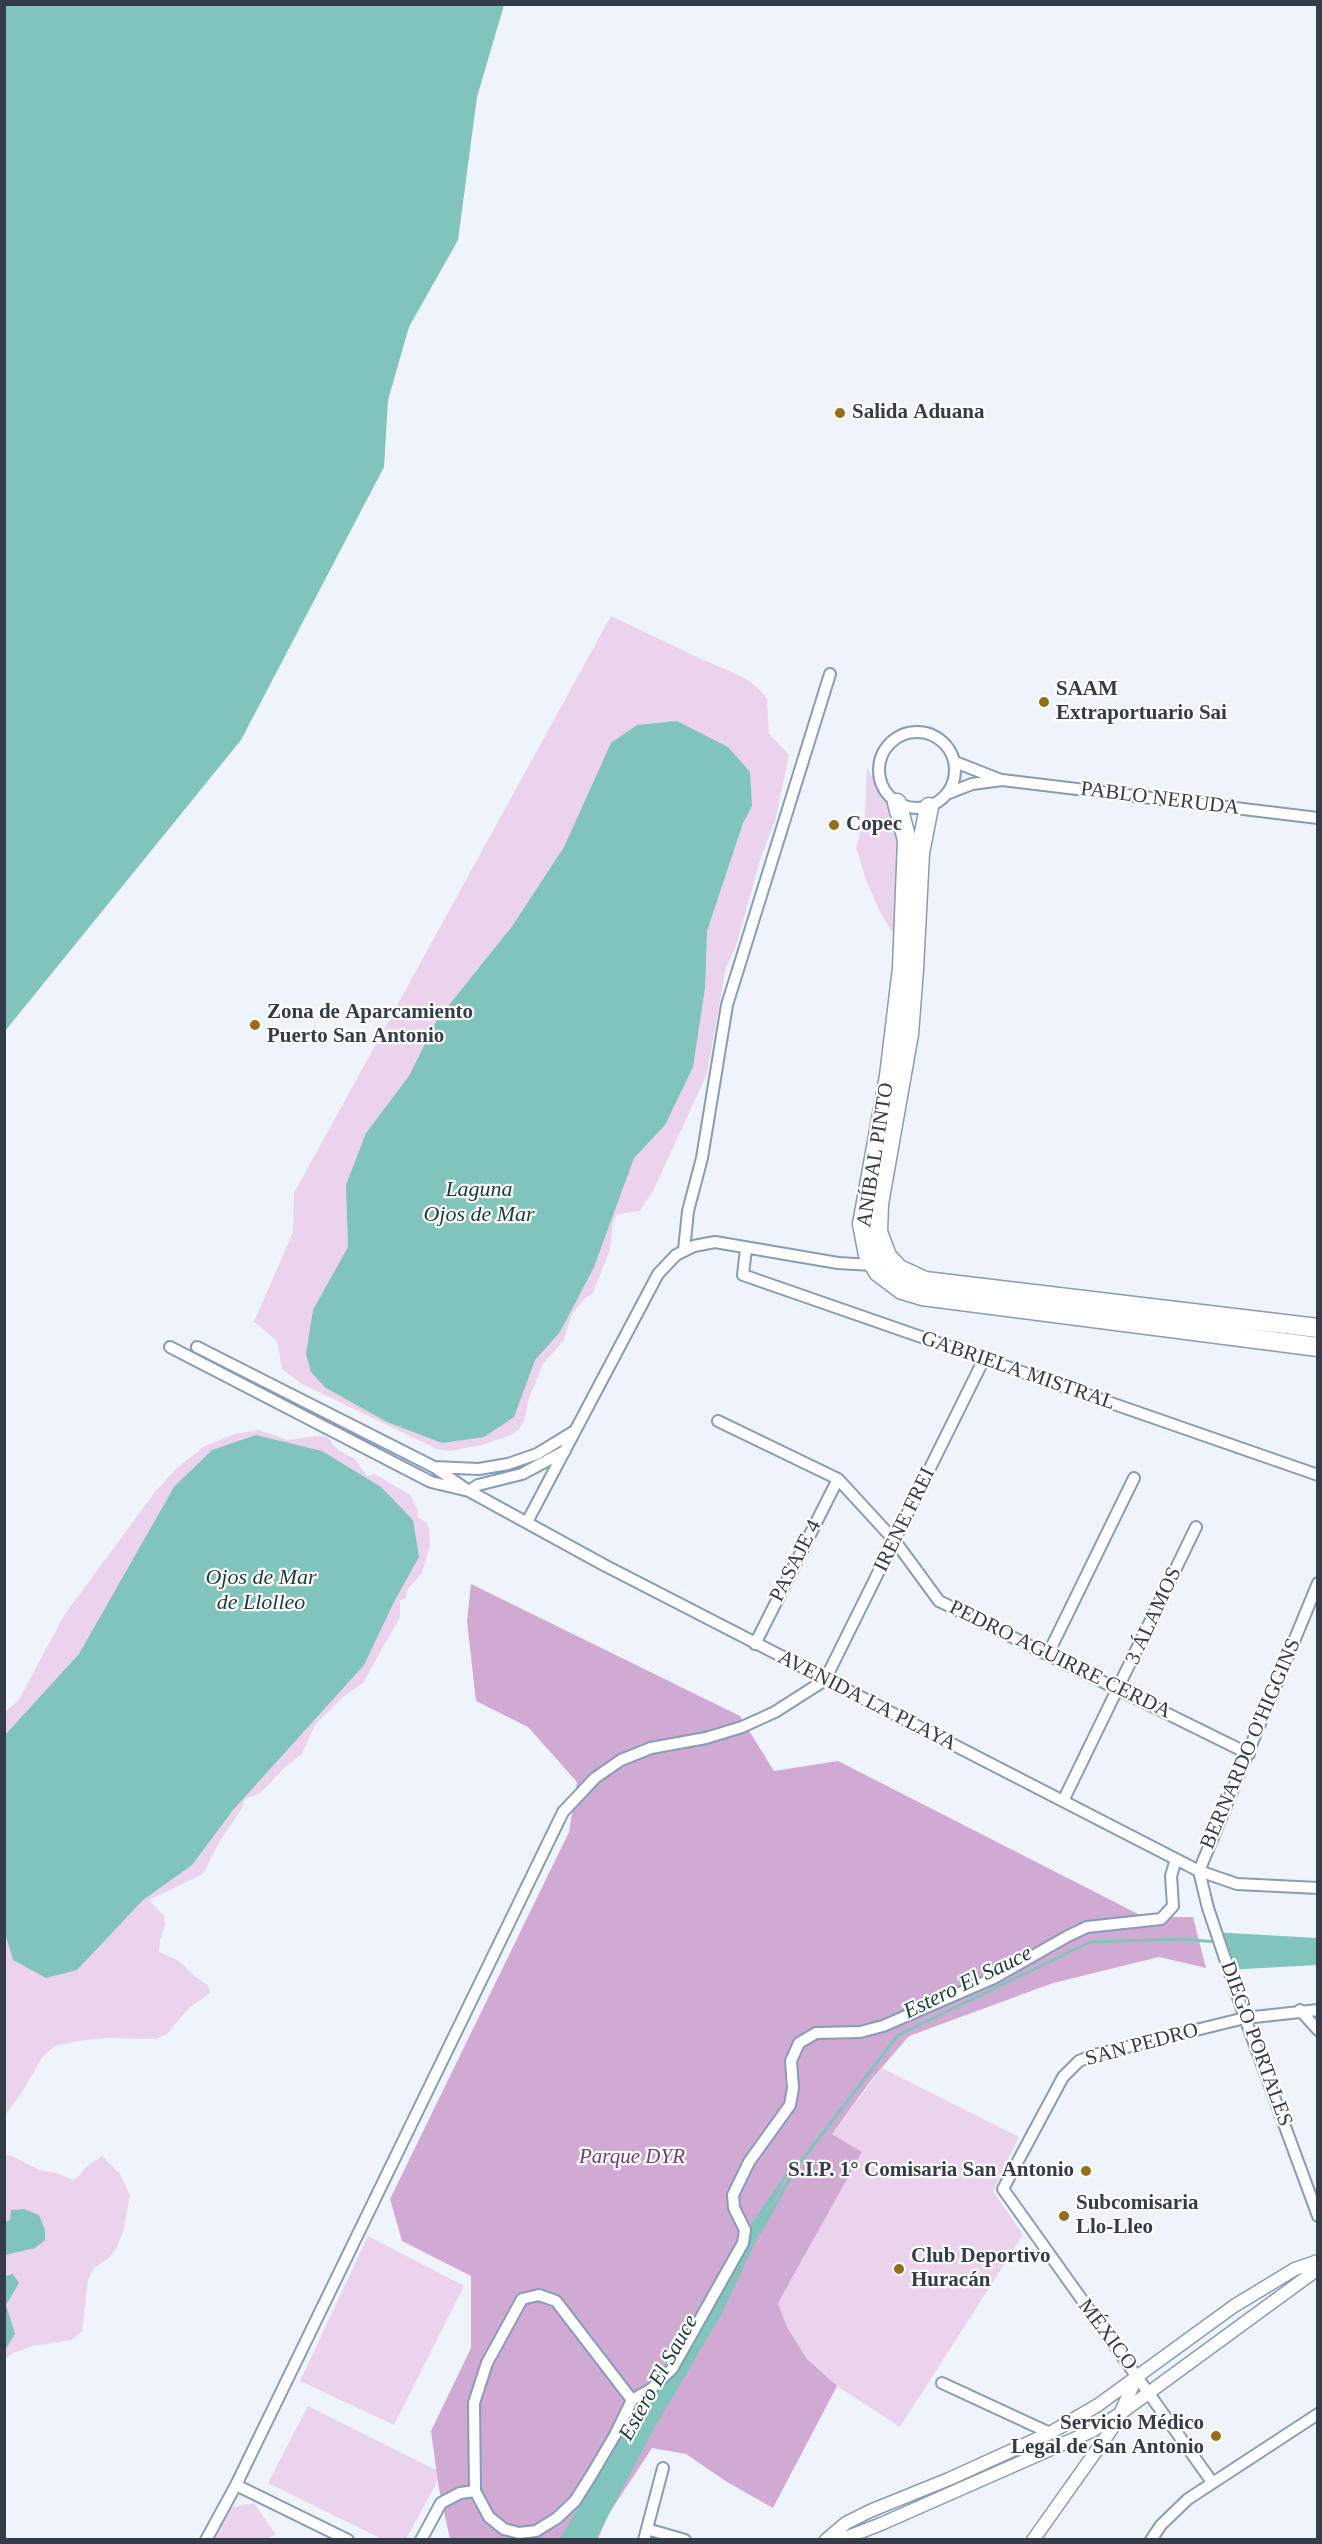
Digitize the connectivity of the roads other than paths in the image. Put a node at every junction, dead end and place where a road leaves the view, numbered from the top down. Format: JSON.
{"nodes":[{"id":1,"x":830,"y":674,"type":"dead end"},
{"id":2,"x":955,"y":762,"type":"junction"},
{"id":3,"x":1002,"y":780,"type":"junction"},
{"id":4,"x":949,"y":793,"type":"junction"},
{"id":5,"x":897,"y":803,"type":"junction"},
{"id":6,"x":929,"y":807,"type":"junction"},
{"id":7,"x":1317,"y":818,"type":"edge"},
{"id":8,"x":746,"y":1249,"type":"junction"},
{"id":9,"x":684,"y":1250,"type":"junction"},
{"id":10,"x":892,"y":1263,"type":"junction"},
{"id":11,"x":873,"y":1265,"type":"junction"},
{"id":12,"x":1317,"y":1328,"type":"edge"},
{"id":13,"x":170,"y":1347,"type":"dead end"},
{"id":14,"x":197,"y":1347,"type":"dead end"},
{"id":15,"x":1317,"y":1347,"type":"edge"},
{"id":16,"x":984,"y":1359,"type":"junction"},
{"id":17,"x":718,"y":1420,"type":"dead end"},
{"id":18,"x":578,"y":1428,"type":"junction"},
{"id":19,"x":566,"y":1450,"type":"junction"},
{"id":20,"x":434,"y":1467,"type":"junction"},
{"id":21,"x":1317,"y":1475,"type":"edge"},
{"id":22,"x":1134,"y":1478,"type":"dead end"},
{"id":23,"x":838,"y":1479,"type":"junction"},
{"id":24,"x":469,"y":1491,"type":"junction"},
{"id":25,"x":527,"y":1522,"type":"junction"},
{"id":26,"x":1196,"y":1527,"type":"dead end"},
{"id":27,"x":895,"y":1541,"type":"junction"},
{"id":28,"x":1317,"y":1584,"type":"edge"},
{"id":29,"x":755,"y":1644,"type":"junction"},
{"id":30,"x":1048,"y":1654,"type":"junction"},
{"id":31,"x":825,"y":1680,"type":"junction"},
{"id":32,"x":1119,"y":1689,"type":"junction"},
{"id":33,"x":1249,"y":1754,"type":"junction"},
{"id":34,"x":1063,"y":1801,"type":"junction"},
{"id":35,"x":1176,"y":1859,"type":"junction"},
{"id":36,"x":1199,"y":1871,"type":"junction"},
{"id":37,"x":1317,"y":1888,"type":"edge"},
{"id":38,"x":1300,"y":2010,"type":"junction"},
{"id":39,"x":1317,"y":2010,"type":"edge"},
{"id":40,"x":1245,"y":2018,"type":"junction"},
{"id":41,"x":1317,"y":2030,"type":"edge"},
{"id":42,"x":1003,"y":2189,"type":"joint"},
{"id":43,"x":1317,"y":2216,"type":"edge"},
{"id":44,"x":1317,"y":2260,"type":"edge"},
{"id":45,"x":1317,"y":2269,"type":"edge"},
{"id":46,"x":1137,"y":2376,"type":"junction"},
{"id":47,"x":942,"y":2383,"type":"dead end"},
{"id":48,"x":1149,"y":2391,"type":"junction"},
{"id":49,"x":632,"y":2400,"type":"junction"},
{"id":50,"x":1122,"y":2413,"type":"junction"},
{"id":51,"x":1317,"y":2414,"type":"edge"},
{"id":52,"x":1050,"y":2433,"type":"junction"},
{"id":53,"x":663,"y":2468,"type":"dead end"},
{"id":54,"x":1212,"y":2482,"type":"junction"},
{"id":55,"x":236,"y":2485,"type":"junction"},
{"id":56,"x":475,"y":2491,"type":"junction"},
{"id":57,"x":645,"y":2534,"type":"edge"},
{"id":58,"x":206,"y":2540,"type":"edge"},
{"id":59,"x":348,"y":2540,"type":"edge"},
{"id":60,"x":421,"y":2540,"type":"edge"},
{"id":61,"x":685,"y":2540,"type":"edge"},
{"id":62,"x":826,"y":2540,"type":"edge"},
{"id":63,"x":840,"y":2540,"type":"edge"},
{"id":64,"x":1034,"y":2540,"type":"edge"},
{"id":65,"x":1151,"y":2540,"type":"edge"}],
"edges":[{"from":1,"to":9,"type":"street"},
{"from":2,"to":3,"type":"street","name":"PABLO NERUDA"},
{"from":2,"to":4,"type":"street"},
{"from":2,"to":5,"type":"street"},
{"from":3,"to":4,"type":"street","name":"PABLO NERUDA"},
{"from":3,"to":7,"type":"street","name":"PABLO NERUDA"},
{"from":4,"to":6,"type":"street"},
{"from":5,"to":6,"type":"street"},
{"from":5,"to":11,"type":"highway","name":"ANÍBAL PINTO"},
{"from":6,"to":10,"type":"highway","name":"ANÍBAL PINTO"},
{"from":8,"to":9,"type":"street"},
{"from":8,"to":11,"type":"street"},
{"from":8,"to":16,"type":"street","name":"GABRIELA MISTRAL"},
{"from":9,"to":18,"type":"street"},
{"from":10,"to":11,"type":"highway"},
{"from":10,"to":12,"type":"highway"},
{"from":11,"to":15,"type":"highway"},
{"from":13,"to":24,"type":"street"},
{"from":14,"to":20,"type":"street","name":"AVENIDA LA PLAYA"},
{"from":16,"to":21,"type":"street","name":"GABRIELA MISTRAL"},
{"from":16,"to":27,"type":"street","name":"IRENE FREI"},
{"from":17,"to":23,"type":"street","name":"PEDRO AGUIRRE CERDA"},
{"from":18,"to":19,"type":"street"},
{"from":18,"to":20,"type":"street"},
{"from":19,"to":24,"type":"street"},
{"from":19,"to":25,"type":"street"},
{"from":20,"to":24,"type":"street","name":"AVENIDA LA PLAYA"},
{"from":22,"to":30,"type":"street"},
{"from":23,"to":27,"type":"street","name":"PEDRO AGUIRRE CERDA"},
{"from":23,"to":29,"type":"street","name":"PASAJE 4"},
{"from":24,"to":25,"type":"street","name":"AVENIDA LA PLAYA"},
{"from":25,"to":29,"type":"street","name":"AVENIDA LA PLAYA"},
{"from":26,"to":32,"type":"street","name":"3 ÁLAMOS"},
{"from":27,"to":30,"type":"street","name":"PEDRO AGUIRRE CERDA"},
{"from":27,"to":31,"type":"street","name":"IRENE FREI"},
{"from":28,"to":33,"type":"street","name":"BERNARDO O'HIGGINS"},
{"from":29,"to":31,"type":"street","name":"AVENIDA LA PLAYA"},
{"from":30,"to":32,"type":"street","name":"PEDRO AGUIRRE CERDA"},
{"from":31,"to":34,"type":"street","name":"AVENIDA LA PLAYA"},
{"from":31,"to":55,"type":"street"},
{"from":32,"to":33,"type":"street","name":"PEDRO AGUIRRE CERDA"},
{"from":32,"to":34,"type":"street","name":"3 ÁLAMOS"},
{"from":33,"to":36,"type":"street","name":"BERNARDO O'HIGGINS"},
{"from":34,"to":35,"type":"street","name":"AVENIDA LA PLAYA"},
{"from":35,"to":36,"type":"street","name":"AVENIDA LA PLAYA"},
{"from":35,"to":49,"type":"street"},
{"from":36,"to":37,"type":"street","name":"AVENIDA LA PLAYA"},
{"from":36,"to":40,"type":"street","name":"DIEGO PORTALES"},
{"from":38,"to":39,"type":"street","name":"SAN PEDRO"},
{"from":38,"to":40,"type":"street","name":"SAN PEDRO"},
{"from":38,"to":41,"type":"street"},
{"from":40,"to":42,"type":"street","name":"SAN PEDRO"},
{"from":40,"to":43,"type":"street","name":"DIEGO PORTALES"},
{"from":42,"to":46,"type":"street","name":"MÉXICO"},
{"from":44,"to":46,"type":"street"},
{"from":45,"to":48,"type":"street"},
{"from":46,"to":48,"type":"street","name":"MÉXICO"},
{"from":46,"to":50,"type":"street"},
{"from":46,"to":52,"type":"street"},
{"from":47,"to":52,"type":"street"},
{"from":48,"to":50,"type":"street"},
{"from":48,"to":54,"type":"street","name":"MÉXICO"},
{"from":49,"to":56,"type":"street"},
{"from":49,"to":56,"type":"street"},
{"from":50,"to":63,"type":"street"},
{"from":50,"to":64,"type":"street"},
{"from":51,"to":54,"type":"street"},
{"from":52,"to":62,"type":"street"},
{"from":53,"to":57,"type":"street"},
{"from":54,"to":65,"type":"street"},
{"from":55,"to":58,"type":"street"},
{"from":55,"to":59,"type":"street"},
{"from":56,"to":60,"type":"street"},
{"from":57,"to":61,"type":"street"}]}
